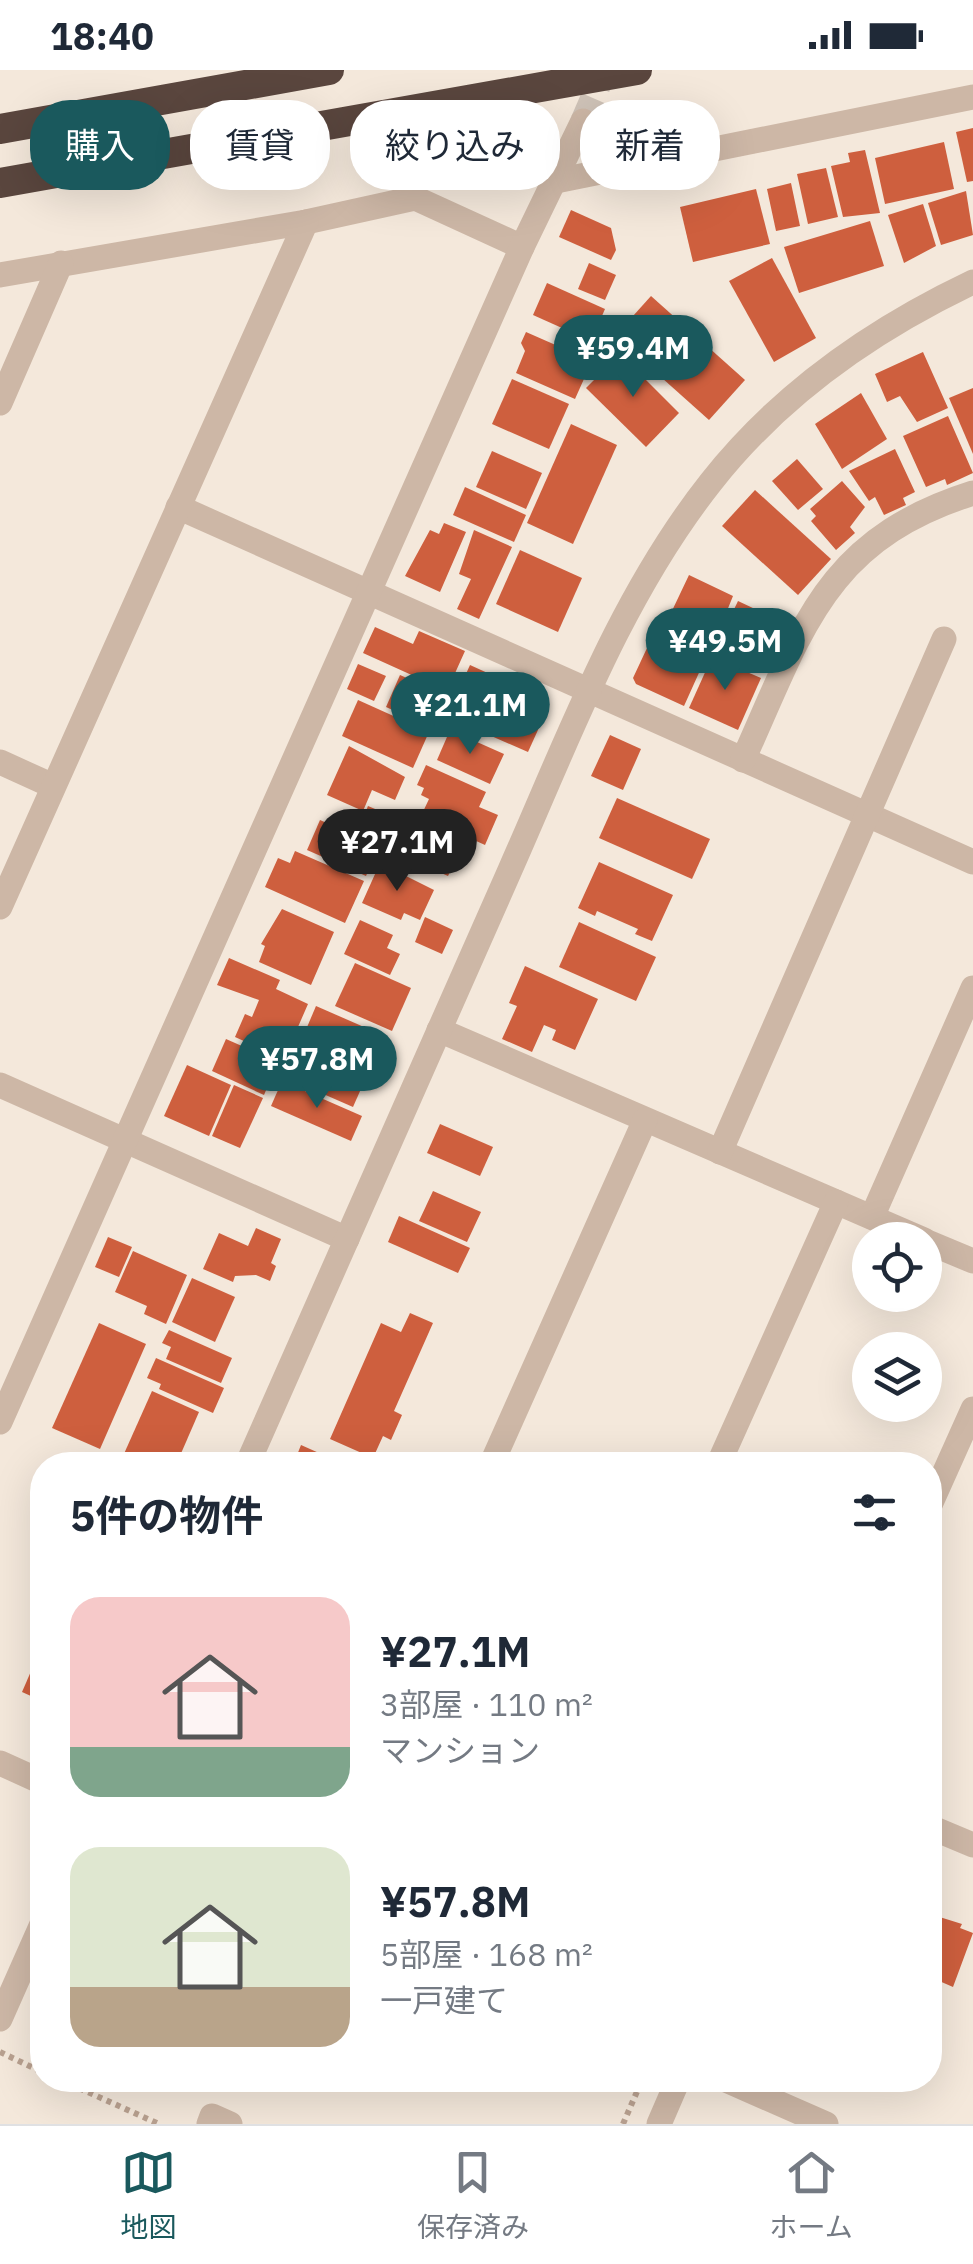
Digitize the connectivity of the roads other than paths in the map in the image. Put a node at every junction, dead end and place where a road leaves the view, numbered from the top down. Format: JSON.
{"nodes":[{"id":1,"x":329,"y":70,"type":"edge"},
{"id":2,"x":637,"y":70,"type":"edge"},
{"id":3,"x":973,"y":96,"type":"edge"},
{"id":4,"x":580,"y":127,"type":"tunnel mouth"},
{"id":5,"x":3,"y":128,"type":"edge"},
{"id":6,"x":560,"y":165,"type":"edge"},
{"id":7,"x":560,"y":180,"type":"edge"},
{"id":8,"x":0,"y":183,"type":"edge"},
{"id":9,"x":547,"y":190,"type":"edge"},
{"id":10,"x":306,"y":222,"type":"junction"},
{"id":11,"x":522,"y":247,"type":"junction"},
{"id":12,"x":61,"y":263,"type":"junction"},
{"id":13,"x":0,"y":275,"type":"edge"},
{"id":14,"x":973,"y":282,"type":"edge"},
{"id":15,"x":0,"y":403,"type":"edge"},
{"id":16,"x":973,"y":492,"type":"edge"},
{"id":17,"x":178,"y":507,"type":"junction"},
{"id":18,"x":368,"y":592,"type":"junction"},
{"id":19,"x":944,"y":639,"type":"dead end"},
{"id":20,"x":590,"y":692,"type":"junction"},
{"id":21,"x":743,"y":760,"type":"junction"},
{"id":22,"x":0,"y":762,"type":"edge"},
{"id":23,"x":53,"y":786,"type":"junction"},
{"id":24,"x":868,"y":815,"type":"junction"},
{"id":25,"x":973,"y":862,"type":"edge"},
{"id":26,"x":0,"y":906,"type":"edge"},
{"id":27,"x":973,"y":988,"type":"edge"},
{"id":28,"x":439,"y":1030,"type":"junction"},
{"id":29,"x":0,"y":1085,"type":"edge"},
{"id":30,"x":645,"y":1120,"type":"junction"},
{"id":31,"x":125,"y":1140,"type":"junction"},
{"id":32,"x":720,"y":1152,"type":"junction"},
{"id":33,"x":836,"y":1202,"type":"junction"},
{"id":34,"x":872,"y":1217,"type":"junction"},
{"id":35,"x":883,"y":1222,"type":"edge"},
{"id":36,"x":347,"y":1239,"type":"junction"},
{"id":37,"x":942,"y":1248,"type":"edge"},
{"id":38,"x":973,"y":1261,"type":"edge"},
{"id":39,"x":973,"y":1409,"type":"edge"},
{"id":40,"x":0,"y":1422,"type":"edge"},
{"id":41,"x":253,"y":1452,"type":"edge"},
{"id":42,"x":498,"y":1452,"type":"edge"},
{"id":43,"x":724,"y":1452,"type":"edge"},
{"id":44,"x":942,"y":1478,"type":"edge"},
{"id":45,"x":0,"y":1763,"type":"edge"},
{"id":46,"x":30,"y":1777,"type":"edge"},
{"id":47,"x":942,"y":1830,"type":"edge"},
{"id":48,"x":972,"y":1841,"type":"edge"},
{"id":49,"x":30,"y":1951,"type":"edge"},
{"id":50,"x":0,"y":2019,"type":"edge"},
{"id":51,"x":673,"y":2092,"type":"edge"},
{"id":52,"x":753,"y":2092,"type":"edge"},
{"id":53,"x":208,"y":2124,"type":"edge"},
{"id":54,"x":230,"y":2124,"type":"edge"},
{"id":55,"x":658,"y":2124,"type":"edge"},
{"id":56,"x":826,"y":2124,"type":"edge"}],
"edges":[{"from":1,"to":5,"type":"highway"},
{"from":2,"to":8,"type":"highway"},
{"from":3,"to":7,"type":"street"},
{"from":4,"to":6,"type":"street"},
{"from":9,"to":11,"type":"street"},
{"from":10,"to":11,"type":"street"},
{"from":10,"to":12,"type":"street"},
{"from":10,"to":17,"type":"street"},
{"from":11,"to":18,"type":"street"},
{"from":12,"to":13,"type":"street"},
{"from":12,"to":15,"type":"street"},
{"from":14,"to":20,"type":"street"},
{"from":16,"to":21,"type":"street"},
{"from":17,"to":18,"type":"street"},
{"from":17,"to":23,"type":"street"},
{"from":18,"to":20,"type":"street"},
{"from":18,"to":31,"type":"street"},
{"from":19,"to":24,"type":"street"},
{"from":20,"to":21,"type":"street"},
{"from":20,"to":28,"type":"street"},
{"from":21,"to":24,"type":"street"},
{"from":22,"to":23,"type":"street"},
{"from":23,"to":26,"type":"street"},
{"from":24,"to":25,"type":"street"},
{"from":24,"to":32,"type":"street"},
{"from":27,"to":34,"type":"street"},
{"from":28,"to":30,"type":"street"},
{"from":28,"to":36,"type":"street"},
{"from":29,"to":31,"type":"street"},
{"from":30,"to":32,"type":"street"},
{"from":30,"to":42,"type":"street"},
{"from":31,"to":36,"type":"street"},
{"from":31,"to":40,"type":"street"},
{"from":32,"to":33,"type":"street"},
{"from":33,"to":34,"type":"street"},
{"from":33,"to":43,"type":"street"},
{"from":34,"to":35,"type":"street"},
{"from":36,"to":41,"type":"street"},
{"from":37,"to":38,"type":"street"},
{"from":39,"to":44,"type":"street"},
{"from":45,"to":46,"type":"street"},
{"from":47,"to":48,"type":"street"},
{"from":49,"to":50,"type":"street"},
{"from":51,"to":55,"type":"street"},
{"from":52,"to":56,"type":"street"},
{"from":53,"to":54,"type":"street"}]}
